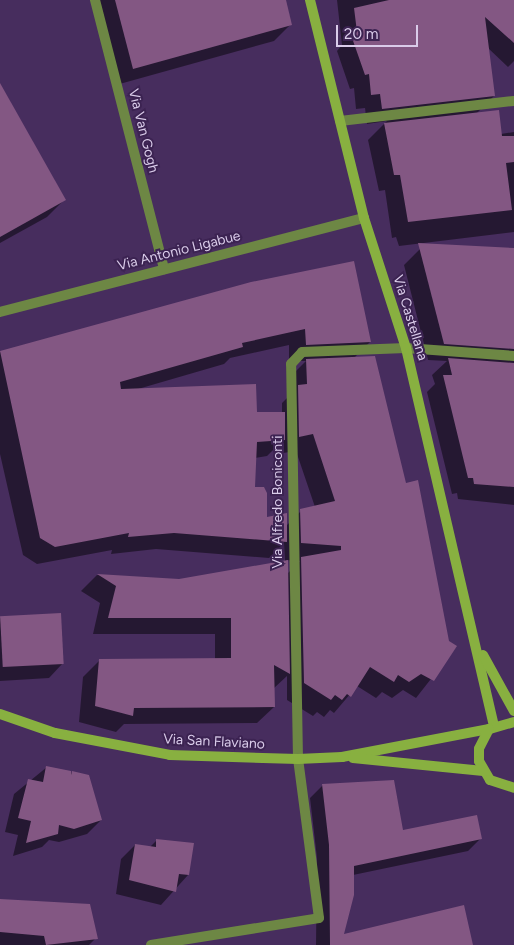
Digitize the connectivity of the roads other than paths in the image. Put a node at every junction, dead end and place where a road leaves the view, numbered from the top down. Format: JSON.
{"nodes":[{"id":1,"x":95,"y":0,"type":"edge"},
{"id":2,"x":310,"y":0,"type":"edge"},
{"id":3,"x":514,"y":101,"type":"edge"},
{"id":4,"x":340,"y":121,"type":"junction"},
{"id":5,"x":364,"y":218,"type":"junction"},
{"id":6,"x":164,"y":270,"type":"junction"},
{"id":7,"x":0,"y":312,"type":"edge"},
{"id":8,"x":406,"y":348,"type":"junction"},
{"id":9,"x":514,"y":356,"type":"edge"},
{"id":10,"x":478,"y":645,"type":"junction"},
{"id":11,"x":514,"y":711,"type":"edge"},
{"id":12,"x":0,"y":714,"type":"edge"},
{"id":13,"x":514,"y":722,"type":"edge"},
{"id":14,"x":492,"y":728,"type":"junction"},
{"id":15,"x":342,"y":757,"type":"junction"},
{"id":16,"x":298,"y":759,"type":"junction"},
{"id":17,"x":483,"y":771,"type":"junction"},
{"id":18,"x":514,"y":788,"type":"edge"},
{"id":19,"x":152,"y":945,"type":"edge"}],
"edges":[{"from":1,"to":6,"type":"street","name":"Via Van Gogh"},
{"from":2,"to":4,"type":"street","name":"Via Castellana"},
{"from":3,"to":4,"type":"street"},
{"from":4,"to":5,"type":"street","name":"Via Castellana"},
{"from":5,"to":6,"type":"street","name":"Via Antonio Ligabue"},
{"from":5,"to":8,"type":"street","name":"Via Castellana"},
{"from":6,"to":7,"type":"street","name":"Via Antonio Ligabue"},
{"from":8,"to":9,"type":"street","name":"Via Alfredo Boniconti"},
{"from":8,"to":10,"type":"street","name":"Via Castellana"},
{"from":8,"to":16,"type":"street","name":"Via Alfredo Boniconti"},
{"from":10,"to":11,"type":"street","name":"Via Castellana"},
{"from":10,"to":14,"type":"street","name":"Via Castellana"},
{"from":12,"to":16,"type":"street","name":"Via San Flaviano"},
{"from":13,"to":14,"type":"street","name":"Via San Flaviano"},
{"from":14,"to":15,"type":"street","name":"Via San Flaviano"},
{"from":14,"to":17,"type":"street"},
{"from":15,"to":16,"type":"street","name":"Via San Flaviano"},
{"from":15,"to":17,"type":"street","name":"Via San Flaviano"},
{"from":16,"to":19,"type":"street","name":"Via Alfredo Boniconti"},
{"from":17,"to":18,"type":"street"}]}
